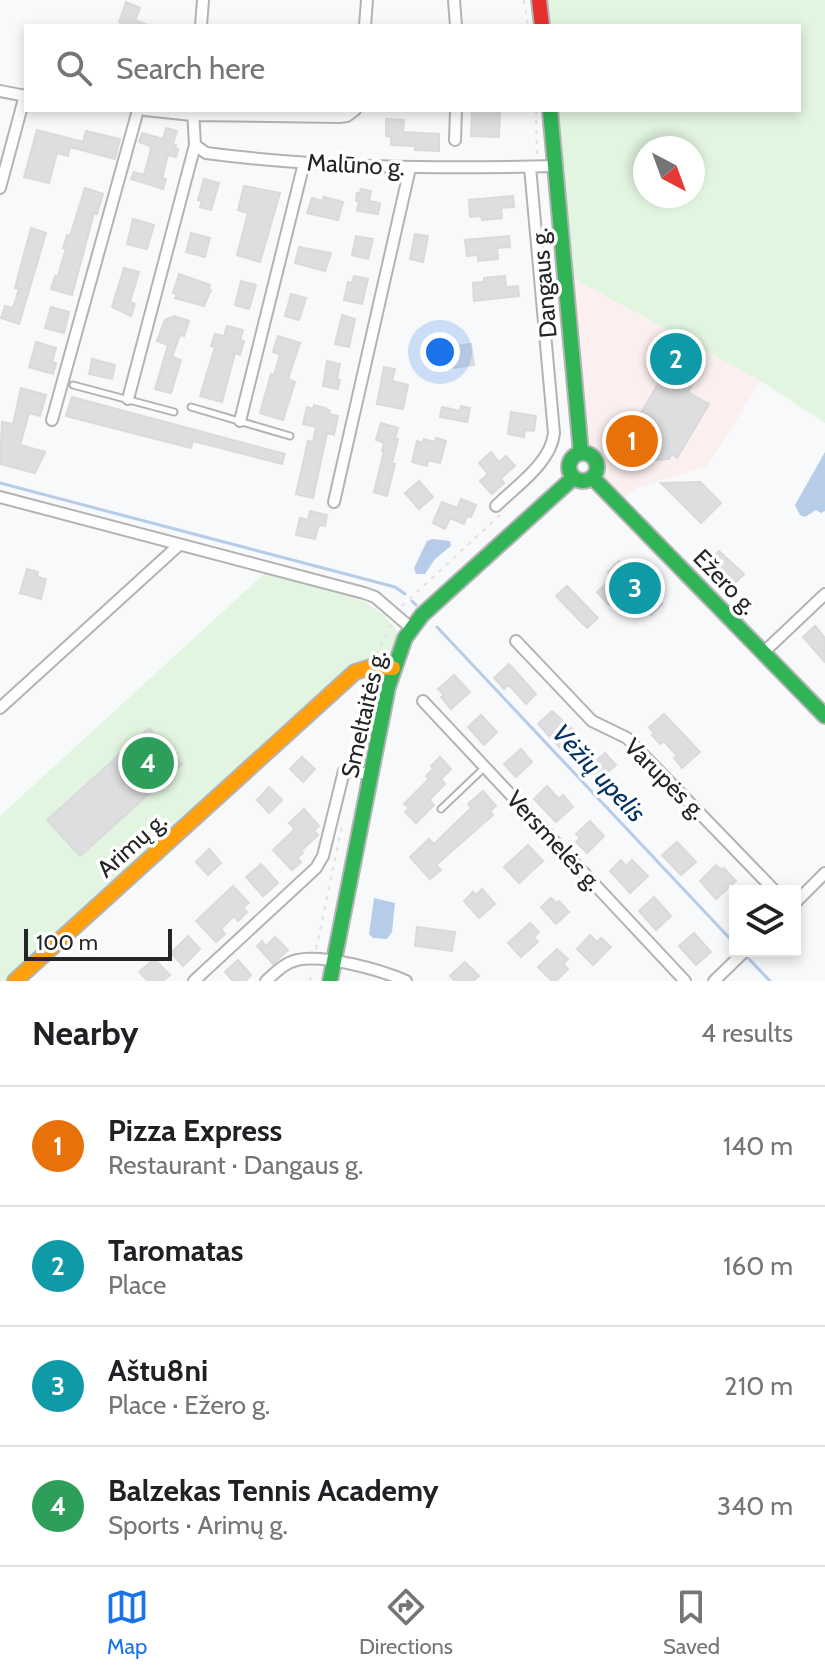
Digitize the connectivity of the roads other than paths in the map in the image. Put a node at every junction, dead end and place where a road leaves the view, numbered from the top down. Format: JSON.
{"nodes":[{"id":1,"x":203,"y":0,"type":"edge"},
{"id":2,"x":367,"y":0,"type":"edge"},
{"id":3,"x":454,"y":0,"type":"edge"},
{"id":4,"x":539,"y":0,"type":"edge"},
{"id":5,"x":201,"y":24,"type":"edge"},
{"id":6,"x":365,"y":24,"type":"edge"},
{"id":7,"x":456,"y":24,"type":"edge"},
{"id":8,"x":542,"y":24,"type":"edge"},
{"id":9,"x":0,"y":91,"type":"edge"},
{"id":10,"x":24,"y":96,"type":"edge"},
{"id":11,"x":24,"y":103,"type":"edge"},
{"id":12,"x":137,"y":112,"type":"edge"},
{"id":13,"x":192,"y":112,"type":"edge"},
{"id":14,"x":352,"y":112,"type":"edge"},
{"id":15,"x":456,"y":112,"type":"edge"},
{"id":16,"x":550,"y":112,"type":"edge"},
{"id":17,"x":455,"y":140,"type":"dead end"},
{"id":18,"x":195,"y":145,"type":"junction"},
{"id":19,"x":304,"y":163,"type":"junction"},
{"id":20,"x":534,"y":166,"type":"junction"},
{"id":21,"x":555,"y":166,"type":"junction"},
{"id":22,"x":410,"y":168,"type":"junction"},
{"id":23,"x":0,"y":188,"type":"edge"},
{"id":24,"x":73,"y":385,"type":"dead end"},
{"id":25,"x":128,"y":399,"type":"junction"},
{"id":26,"x":191,"y":407,"type":"dead end"},
{"id":27,"x":174,"y":412,"type":"dead end"},
{"id":28,"x":52,"y":420,"type":"dead end"},
{"id":29,"x":240,"y":421,"type":"junction"},
{"id":30,"x":290,"y":436,"type":"dead end"},
{"id":31,"x":581,"y":453,"type":"junction"},
{"id":32,"x":573,"y":478,"type":"junction"},
{"id":33,"x":593,"y":478,"type":"junction"},
{"id":34,"x":0,"y":497,"type":"edge"},
{"id":35,"x":334,"y":502,"type":"dead end"},
{"id":36,"x":501,"y":507,"type":"road end"},
{"id":37,"x":179,"y":545,"type":"junction"},
{"id":38,"x":825,"y":594,"type":"edge"},
{"id":39,"x":411,"y":628,"type":"junction"},
{"id":40,"x":516,"y":641,"type":"dead end"},
{"id":41,"x":763,"y":653,"type":"junction"},
{"id":42,"x":393,"y":668,"type":"junction"},
{"id":43,"x":423,"y":701,"type":"dead end"},
{"id":44,"x":0,"y":708,"type":"edge"},
{"id":45,"x":825,"y":716,"type":"edge"},
{"id":46,"x":485,"y":767,"type":"junction"},
{"id":47,"x":372,"y":774,"type":"junction"},
{"id":48,"x":441,"y":809,"type":"dead end"},
{"id":49,"x":825,"y":873,"type":"edge"},
{"id":50,"x":769,"y":885,"type":"edge"},
{"id":51,"x":801,"y":897,"type":"edge"},
{"id":52,"x":739,"y":957,"type":"edge"},
{"id":53,"x":334,"y":962,"type":"junction"},
{"id":54,"x":15,"y":981,"type":"edge"},
{"id":55,"x":194,"y":981,"type":"edge"},
{"id":56,"x":266,"y":981,"type":"edge"},
{"id":57,"x":330,"y":981,"type":"edge"},
{"id":58,"x":406,"y":981,"type":"edge"},
{"id":59,"x":685,"y":981,"type":"edge"},
{"id":60,"x":714,"y":981,"type":"edge"}],
"edges":[{"from":1,"to":5,"type":"street"},
{"from":2,"to":6,"type":"street"},
{"from":3,"to":7,"type":"street"},
{"from":4,"to":8,"type":"main road"},
{"from":9,"to":10,"type":"street"},
{"from":11,"to":23,"type":"street"},
{"from":12,"to":28,"type":"street"},
{"from":13,"to":14,"type":"street"},
{"from":13,"to":18,"type":"street"},
{"from":15,"to":17,"type":"street"},
{"from":16,"to":21,"type":"main road","name":"Dangaus g."},
{"from":18,"to":19,"type":"street","name":"Malūno g."},
{"from":18,"to":25,"type":"street"},
{"from":19,"to":22,"type":"street","name":"Malūno g."},
{"from":19,"to":29,"type":"street"},
{"from":20,"to":21,"type":"street","name":"Malūno g."},
{"from":20,"to":22,"type":"street","name":"Malūno g."},
{"from":20,"to":36,"type":"street"},
{"from":21,"to":31,"type":"main road","name":"Dangaus g."},
{"from":22,"to":35,"type":"street"},
{"from":24,"to":25,"type":"lane"},
{"from":25,"to":27,"type":"lane"},
{"from":26,"to":29,"type":"lane"},
{"from":29,"to":30,"type":"lane"},
{"from":31,"to":32,"type":"main road"},
{"from":31,"to":33,"type":"main road"},
{"from":32,"to":33,"type":"main road"},
{"from":32,"to":39,"type":"main road","name":"Smeltaitės g."},
{"from":33,"to":41,"type":"main road","name":"Ežero g."},
{"from":34,"to":37,"type":"street"},
{"from":37,"to":39,"type":"street"},
{"from":37,"to":44,"type":"street"},
{"from":38,"to":41,"type":"street"},
{"from":39,"to":42,"type":"main road","name":"Smeltaitės g."},
{"from":40,"to":50,"type":"street","name":"Varupės g."},
{"from":41,"to":45,"type":"main road","name":"Ežero g."},
{"from":42,"to":47,"type":"main road","name":"Smeltaitės g."},
{"from":42,"to":54,"type":"main road","name":"Arimų g."},
{"from":43,"to":46,"type":"street","name":"Versmelės g."},
{"from":46,"to":48,"type":"lane"},
{"from":46,"to":59,"type":"street","name":"Versmelės g."},
{"from":47,"to":53,"type":"main road","name":"Smeltaitės g."},
{"from":47,"to":55,"type":"street"},
{"from":49,"to":51,"type":"street"},
{"from":52,"to":60,"type":"street"},
{"from":53,"to":56,"type":"street"},
{"from":53,"to":57,"type":"main road","name":"Smeltaitės g."},
{"from":53,"to":58,"type":"street"}]}
